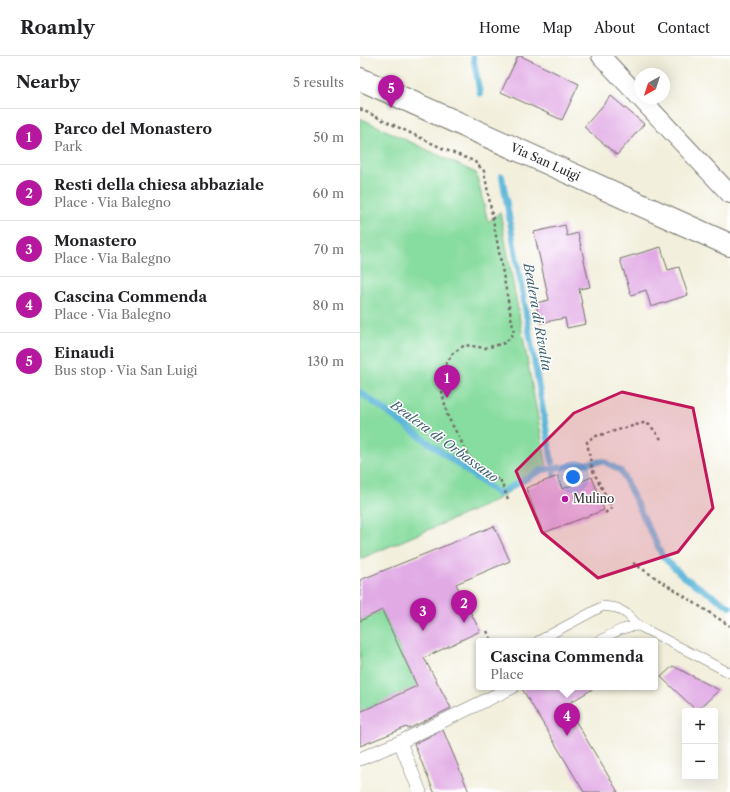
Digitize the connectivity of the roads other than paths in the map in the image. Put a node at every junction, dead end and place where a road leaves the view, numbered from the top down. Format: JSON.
{"nodes":[{"id":1,"x":601,"y":56,"type":"edge"},
{"id":2,"x":360,"y":79,"type":"edge"},
{"id":3,"x":730,"y":194,"type":"edge"},
{"id":4,"x":730,"y":245,"type":"edge"},
{"id":5,"x":639,"y":626,"type":"junction"},
{"id":6,"x":544,"y":638,"type":"edge"},
{"id":7,"x":604,"y":638,"type":"edge"},
{"id":8,"x":730,"y":673,"type":"edge"},
{"id":9,"x":507,"y":690,"type":"edge"},
{"id":10,"x":400,"y":742,"type":"junction"},
{"id":11,"x":360,"y":759,"type":"edge"},
{"id":12,"x":420,"y":792,"type":"edge"}],
"edges":[{"from":1,"to":3,"type":"street"},
{"from":2,"to":4,"type":"street","name":"Via San Luigi"},
{"from":5,"to":6,"type":"lane"},
{"from":5,"to":7,"type":"lane"},
{"from":5,"to":8,"type":"lane"},
{"from":9,"to":10,"type":"street"},
{"from":10,"to":11,"type":"street"},
{"from":10,"to":12,"type":"street"}]}
